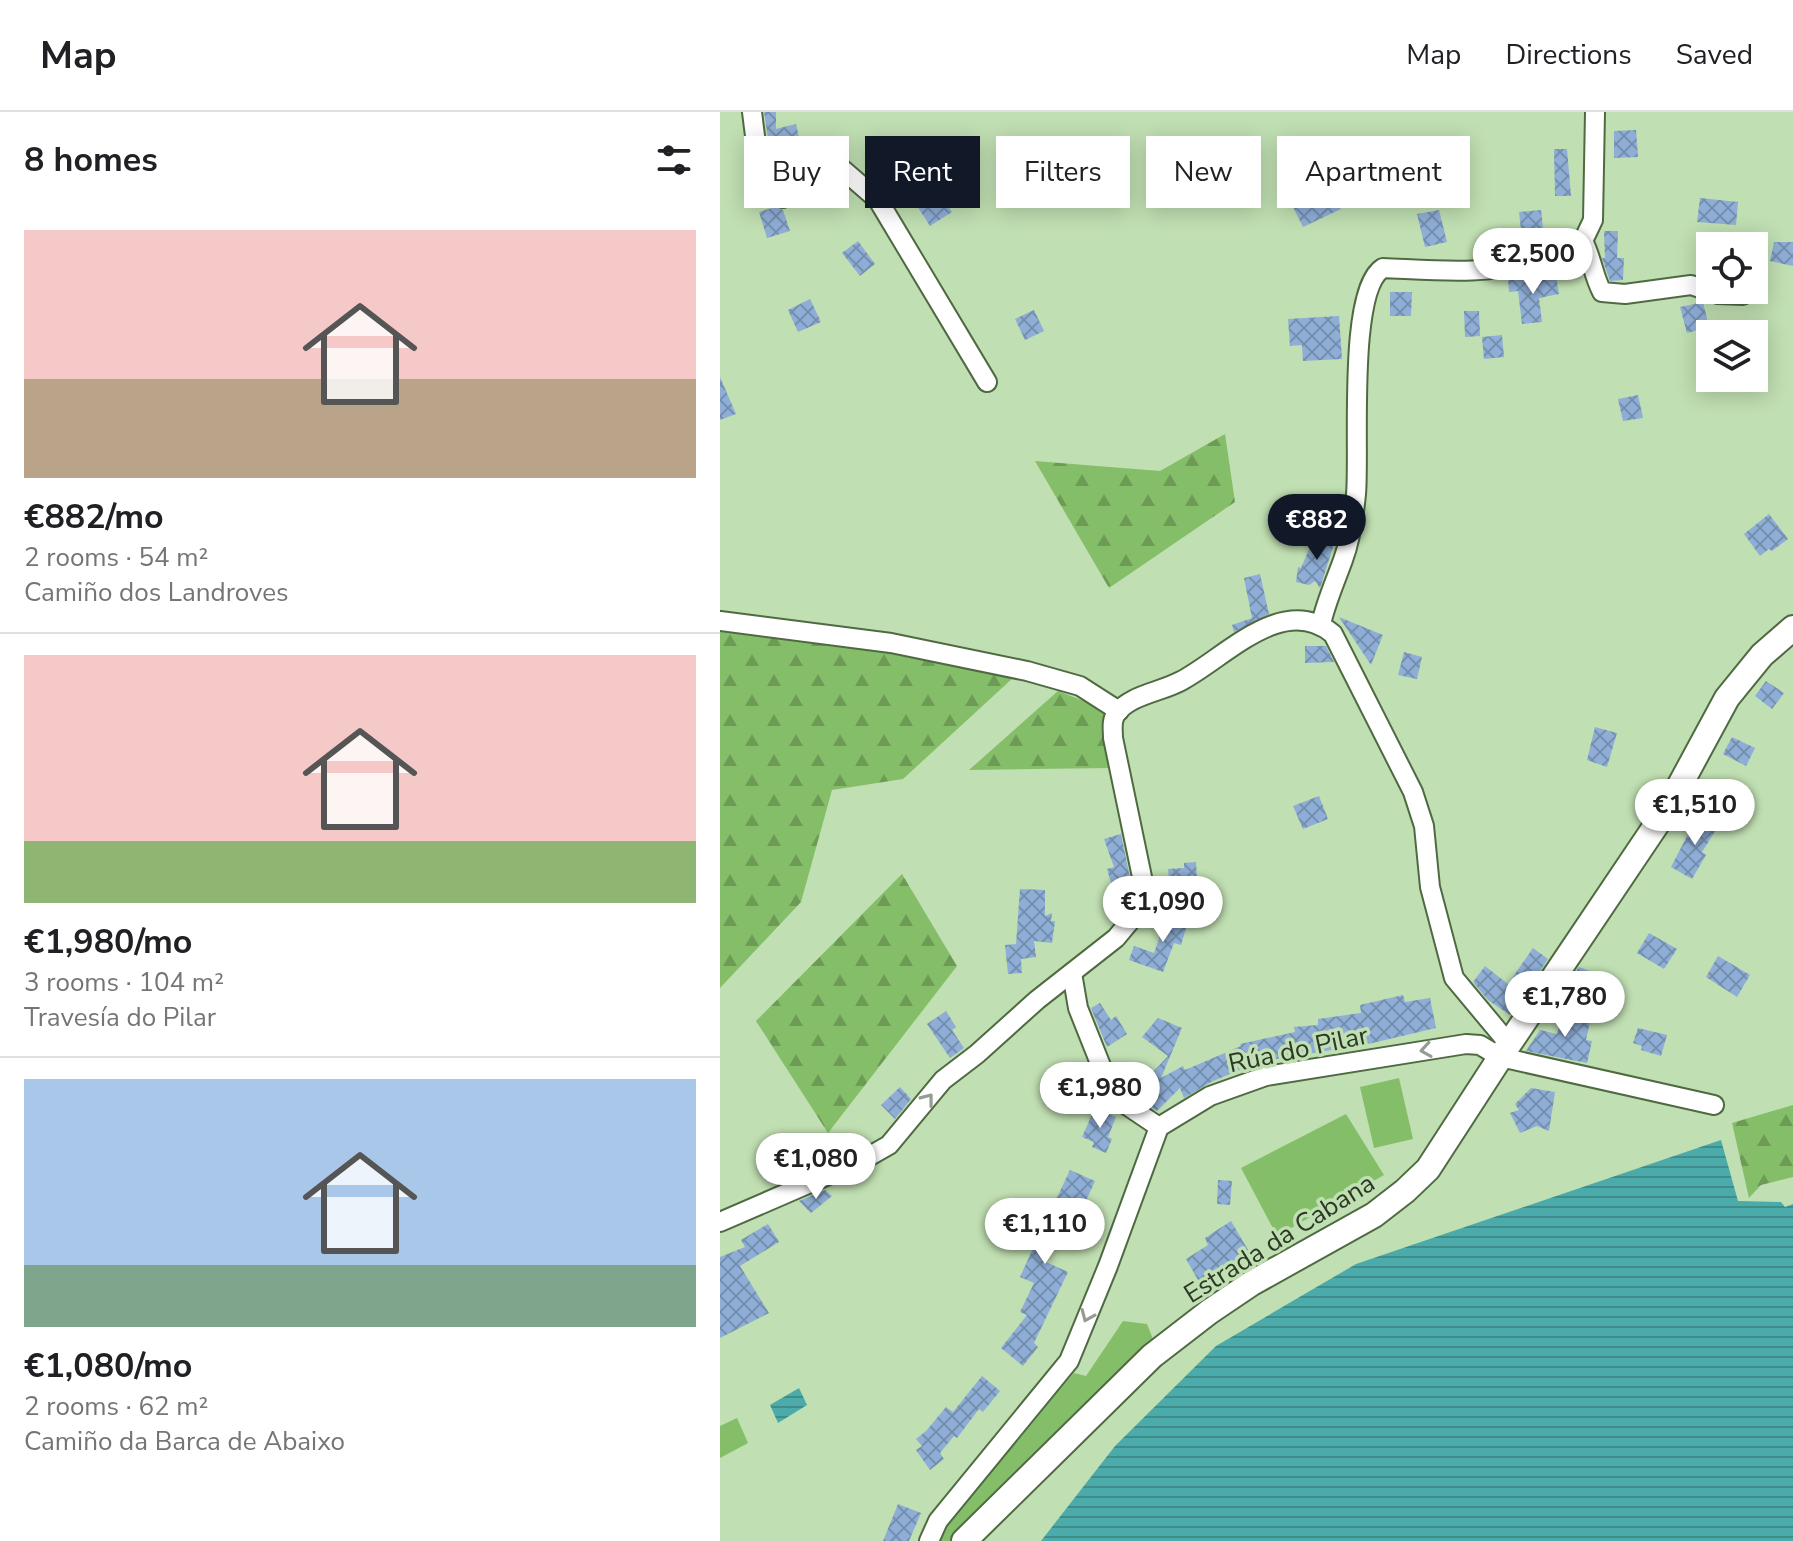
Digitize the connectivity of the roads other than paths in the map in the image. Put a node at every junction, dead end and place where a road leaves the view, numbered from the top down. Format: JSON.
{"nodes":[{"id":1,"x":752,"y":112,"type":"edge"},
{"id":2,"x":1595,"y":112,"type":"edge"},
{"id":3,"x":1583,"y":241,"type":"junction"},
{"id":4,"x":1696,"y":287,"type":"edge"},
{"id":5,"x":987,"y":382,"type":"dead end"},
{"id":6,"x":720,"y":621,"type":"edge"},
{"id":7,"x":1321,"y":624,"type":"junction"},
{"id":8,"x":1793,"y":628,"type":"edge"},
{"id":9,"x":1119,"y":711,"type":"junction"},
{"id":10,"x":1072,"y":973,"type":"junction"},
{"id":11,"x":1504,"y":1050,"type":"junction"},
{"id":12,"x":1714,"y":1105,"type":"dead end"},
{"id":13,"x":1159,"y":1127,"type":"junction"},
{"id":14,"x":720,"y":1222,"type":"edge"},
{"id":15,"x":929,"y":1541,"type":"edge"},
{"id":16,"x":964,"y":1541,"type":"edge"}],
"edges":[{"from":1,"to":5,"type":"street"},
{"from":2,"to":3,"type":"street"},
{"from":3,"to":4,"type":"street"},
{"from":3,"to":7,"type":"street"},
{"from":6,"to":9,"type":"street"},
{"from":7,"to":9,"type":"street"},
{"from":7,"to":11,"type":"street"},
{"from":8,"to":11,"type":"main road","name":"Estrada da Cabana"},
{"from":9,"to":10,"type":"street"},
{"from":10,"to":13,"type":"street"},
{"from":14,"to":10,"type":"street","one_way":true},
{"from":11,"to":12,"type":"street","name":"Rúa do Pilar"},
{"from":11,"to":13,"type":"street","name":"Rúa do Pilar","one_way":true},
{"from":11,"to":16,"type":"main road","name":"Estrada da Cabana"},
{"from":13,"to":15,"type":"street","one_way":true}]}
